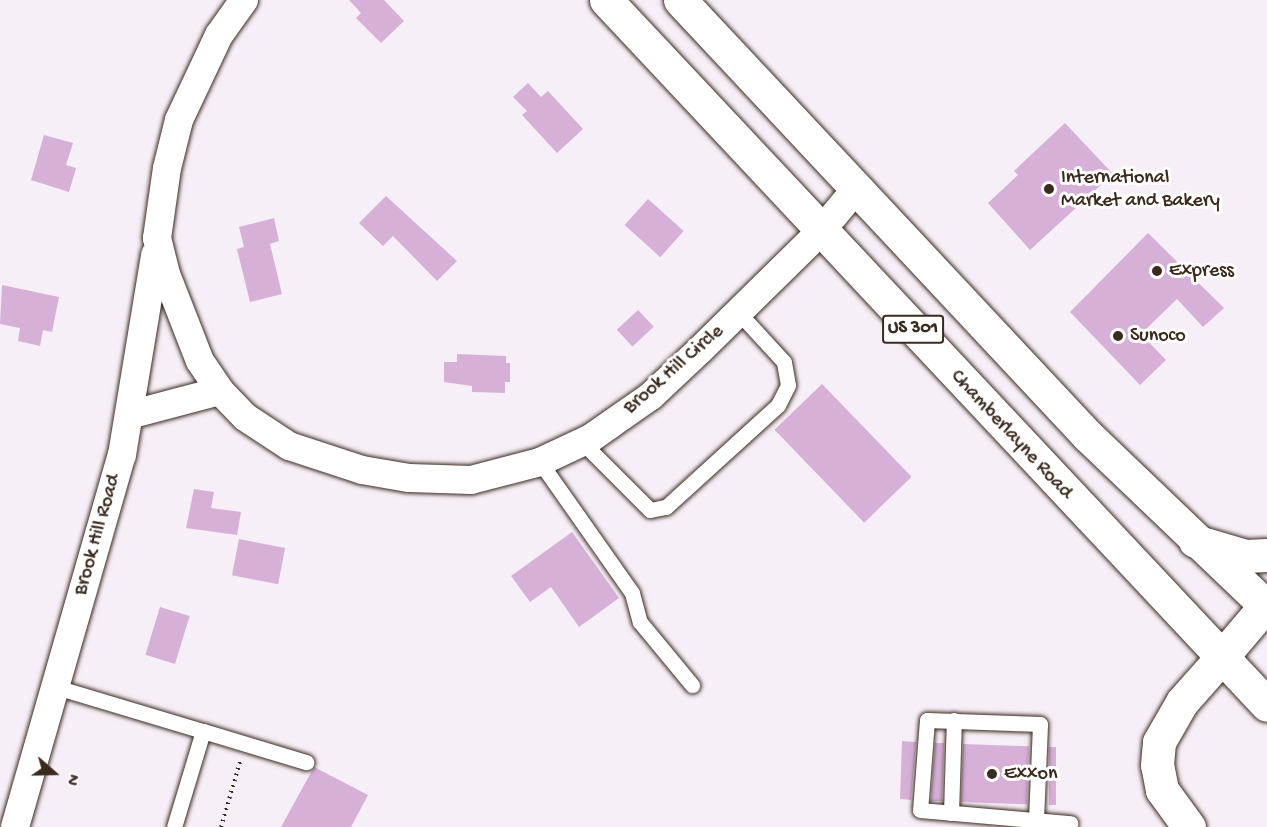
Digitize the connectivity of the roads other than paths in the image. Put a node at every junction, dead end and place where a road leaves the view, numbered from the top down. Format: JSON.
{"nodes":[{"id":1,"x":244,"y":0,"type":"edge"},
{"id":2,"x":606,"y":0,"type":"edge"},
{"id":3,"x":680,"y":0,"type":"edge"},
{"id":4,"x":856,"y":189,"type":"junction"},
{"id":5,"x":821,"y":231,"type":"junction"},
{"id":6,"x":157,"y":238,"type":"junction"},
{"id":7,"x":738,"y":312,"type":"junction"},
{"id":8,"x":220,"y":391,"type":"junction"},
{"id":9,"x":129,"y":415,"type":"junction"},
{"id":10,"x":582,"y":442,"type":"junction"},
{"id":11,"x":540,"y":462,"type":"junction"},
{"id":12,"x":1195,"y":542,"type":"junction"},
{"id":13,"x":1267,"y":555,"type":"edge"},
{"id":14,"x":1267,"y":606,"type":"edge"},
{"id":15,"x":1220,"y":659,"type":"junction"},
{"id":16,"x":692,"y":685,"type":"dead end"},
{"id":17,"x":56,"y":687,"type":"junction"},
{"id":18,"x":1267,"y":705,"type":"edge"},
{"id":19,"x":954,"y":720,"type":"junction"},
{"id":20,"x":203,"y":731,"type":"junction"},
{"id":21,"x":306,"y":762,"type":"dead end"},
{"id":22,"x":951,"y":813,"type":"junction"},
{"id":23,"x":1036,"y":819,"type":"junction"},
{"id":24,"x":1070,"y":823,"type":"dead end"},
{"id":25,"x":15,"y":827,"type":"edge"},
{"id":26,"x":174,"y":827,"type":"edge"},
{"id":27,"x":1189,"y":827,"type":"edge"}],
"edges":[{"from":1,"to":6,"type":"street","name":"Brook Hill Circle"},
{"from":2,"to":5,"type":"main road","name":"Chamberlayne Road","number":"US 301"},
{"from":3,"to":4,"type":"main road","number":"US 301"},
{"from":4,"to":5,"type":"street","name":"Brook Hill Circle"},
{"from":4,"to":12,"type":"main road","number":"US 301"},
{"from":5,"to":7,"type":"street","name":"Brook Hill Circle"},
{"from":5,"to":15,"type":"main road","name":"Chamberlayne Road","number":"US 301"},
{"from":6,"to":8,"type":"street","name":"Brook Hill Circle"},
{"from":6,"to":9,"type":"street","name":"Brook Hill Road"},
{"from":7,"to":10,"type":"street","name":"Brook Hill Circle"},
{"from":7,"to":10,"type":"lane"},
{"from":8,"to":9,"type":"street"},
{"from":8,"to":11,"type":"street","name":"Brook Hill Circle"},
{"from":9,"to":17,"type":"street","name":"Brook Hill Road"},
{"from":10,"to":11,"type":"street","name":"Brook Hill Circle"},
{"from":11,"to":16,"type":"lane"},
{"from":12,"to":13,"type":"main road"},
{"from":12,"to":14,"type":"main road","number":"US 301"},
{"from":14,"to":15,"type":"main road"},
{"from":15,"to":18,"type":"main road","name":"Chamberlayne Road","number":"US 301"},
{"from":15,"to":27,"type":"main road"},
{"from":17,"to":20,"type":"lane"},
{"from":17,"to":25,"type":"street","name":"Brook Hill Road"},
{"from":19,"to":22,"type":"lane"},
{"from":19,"to":22,"type":"lane"},
{"from":19,"to":23,"type":"lane"},
{"from":20,"to":21,"type":"lane"},
{"from":20,"to":26,"type":"lane"},
{"from":22,"to":23,"type":"lane"},
{"from":23,"to":24,"type":"lane"}]}
